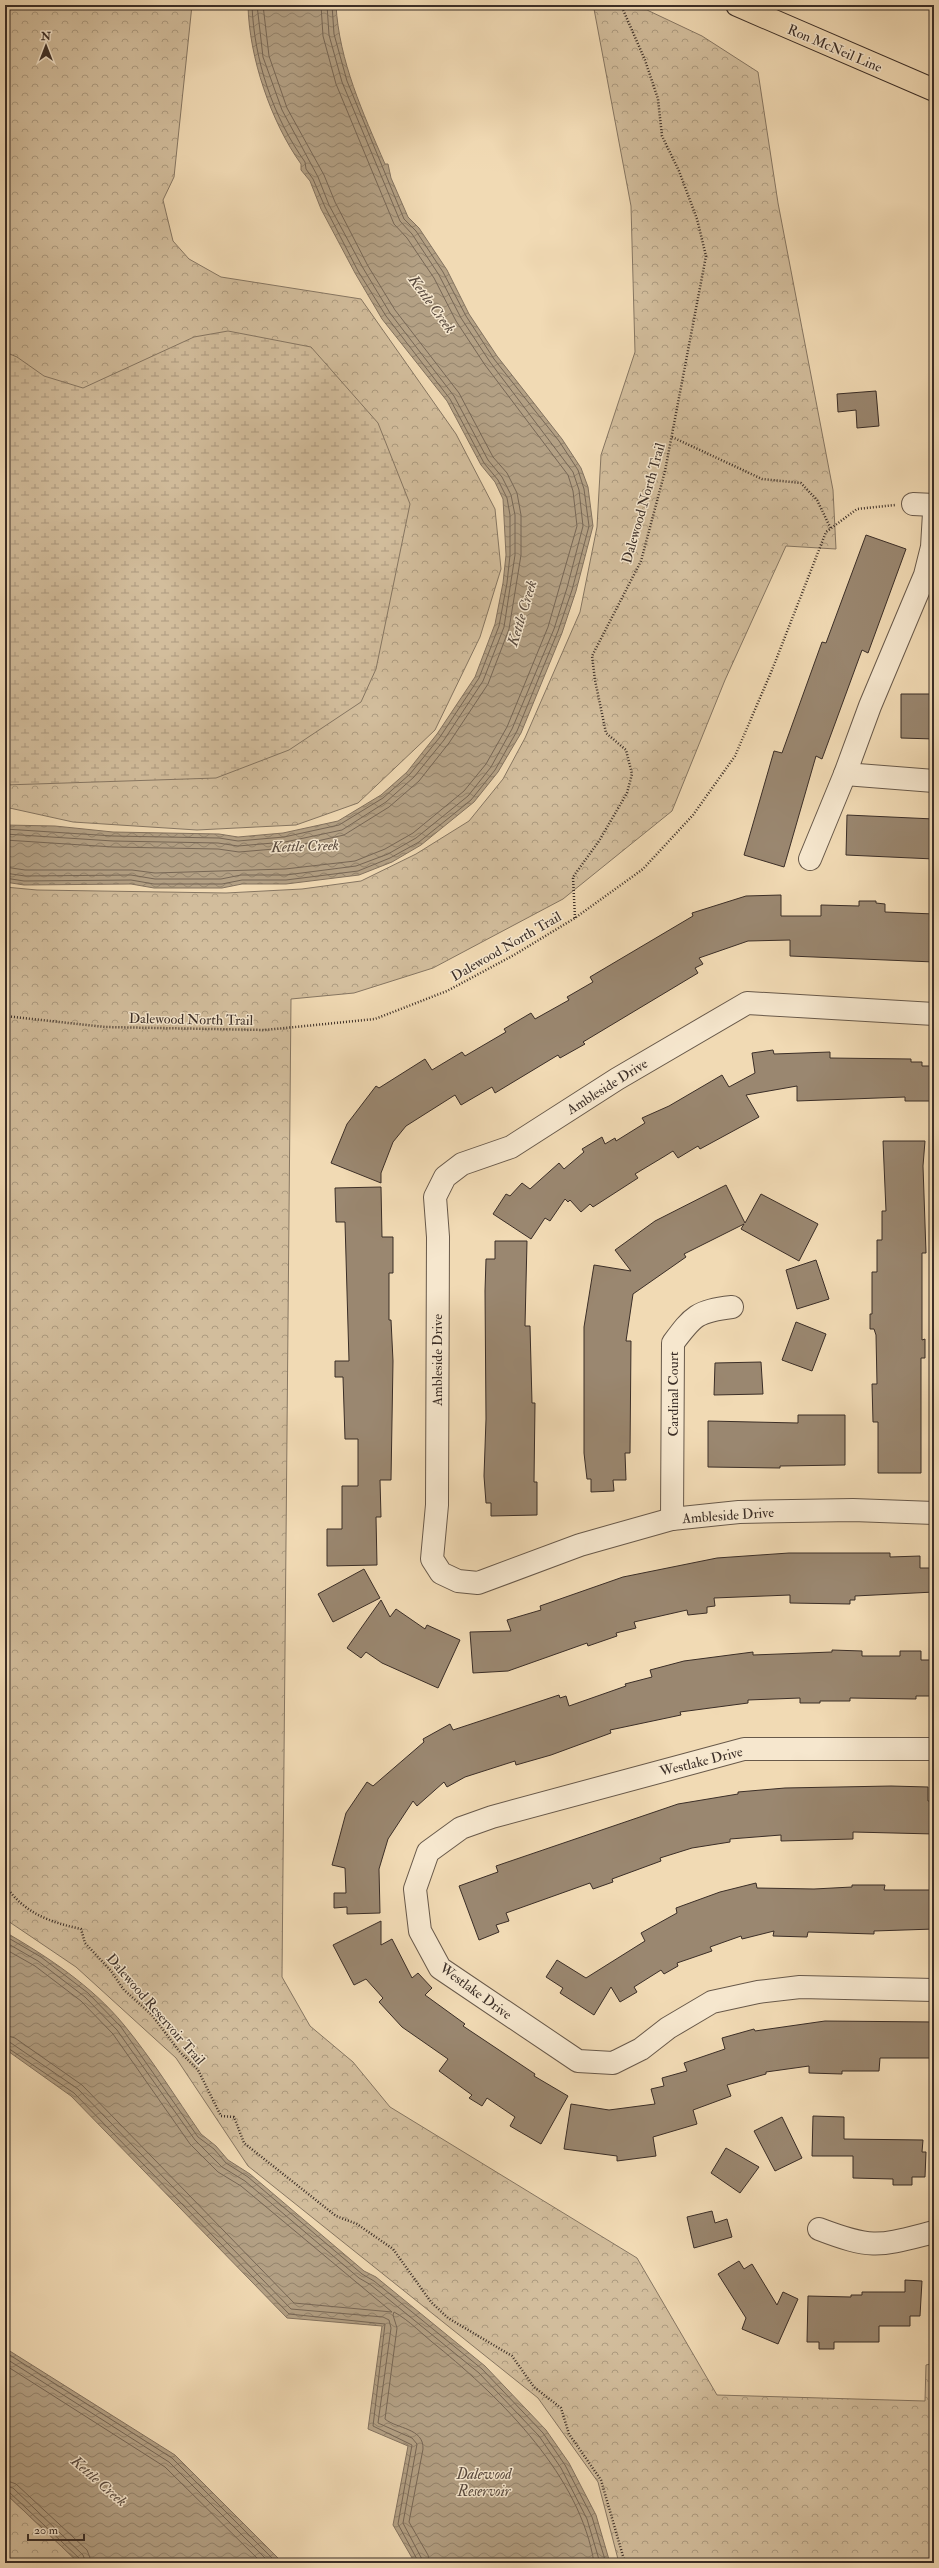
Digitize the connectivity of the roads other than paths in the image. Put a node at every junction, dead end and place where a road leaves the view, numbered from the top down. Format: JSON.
{"nodes":[{"id":1,"x":736,"y":5,"type":"edge"},
{"id":2,"x":934,"y":90,"type":"edge"},
{"id":3,"x":913,"y":504,"type":"road end"},
{"id":4,"x":934,"y":505,"type":"edge"},
{"id":5,"x":934,"y":513,"type":"edge"},
{"id":6,"x":845,"y":774,"type":"junction"},
{"id":7,"x":934,"y":781,"type":"edge"},
{"id":8,"x":810,"y":859,"type":"dead end"},
{"id":9,"x":934,"y":1014,"type":"edge"},
{"id":10,"x":732,"y":1307,"type":"dead end"},
{"id":11,"x":934,"y":1513,"type":"edge"},
{"id":12,"x":672,"y":1519,"type":"junction"},
{"id":13,"x":934,"y":1749,"type":"edge"},
{"id":14,"x":934,"y":1990,"type":"edge"},
{"id":15,"x":819,"y":2229,"type":"dead end"},
{"id":16,"x":934,"y":2232,"type":"edge"}],
"edges":[{"from":1,"to":2,"type":"main road","name":"Ron McNeil Line"},
{"from":3,"to":4,"type":"street"},
{"from":5,"to":6,"type":"street"},
{"from":6,"to":7,"type":"street"},
{"from":6,"to":8,"type":"street"},
{"from":9,"to":12,"type":"street","name":"Ambleside Drive"},
{"from":10,"to":12,"type":"street","name":"Cardinal Court"},
{"from":11,"to":12,"type":"street","name":"Ambleside Drive"},
{"from":13,"to":14,"type":"street","name":"Westlake Drive"},
{"from":15,"to":16,"type":"street"}]}
